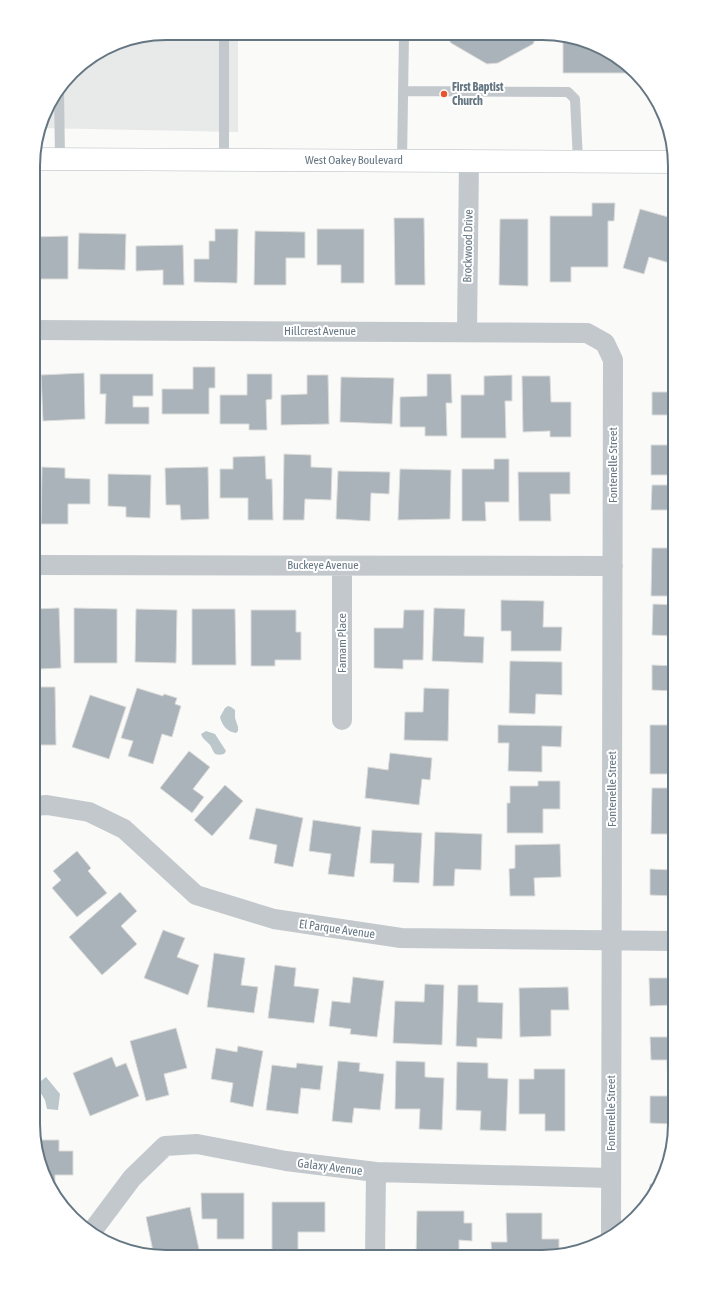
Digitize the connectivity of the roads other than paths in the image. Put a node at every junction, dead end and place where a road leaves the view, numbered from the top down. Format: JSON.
{"nodes":[{"id":1,"x":224,"y":40,"type":"edge"},
{"id":2,"x":404,"y":40,"type":"edge"},
{"id":3,"x":403,"y":91,"type":"junction"},
{"id":4,"x":56,"y":104,"type":"edge"},
{"id":5,"x":40,"y":159,"type":"edge"},
{"id":6,"x":60,"y":159,"type":"junction"},
{"id":7,"x":224,"y":160,"type":"junction"},
{"id":8,"x":402,"y":161,"type":"junction"},
{"id":9,"x":469,"y":161,"type":"junction"},
{"id":10,"x":578,"y":161,"type":"junction"},
{"id":11,"x":668,"y":162,"type":"edge"},
{"id":12,"x":40,"y":330,"type":"edge"},
{"id":13,"x":467,"y":332,"type":"junction"},
{"id":14,"x":605,"y":343,"type":"joint"},
{"id":15,"x":40,"y":565,"type":"edge"},
{"id":16,"x":342,"y":566,"type":"junction"},
{"id":17,"x":613,"y":566,"type":"junction"},
{"id":18,"x":342,"y":720,"type":"dead end"},
{"id":19,"x":40,"y":806,"type":"edge"},
{"id":20,"x":612,"y":941,"type":"junction"},
{"id":21,"x":668,"y":941,"type":"edge"},
{"id":22,"x":376,"y":1172,"type":"junction"},
{"id":23,"x":611,"y":1178,"type":"junction"},
{"id":24,"x":94,"y":1228,"type":"edge"},
{"id":25,"x":611,"y":1229,"type":"edge"},
{"id":26,"x":375,"y":1250,"type":"edge"}],
"edges":[{"from":1,"to":7,"type":"lane"},
{"from":2,"to":3,"type":"lane"},
{"from":3,"to":8,"type":"lane"},
{"from":3,"to":10,"type":"lane"},
{"from":4,"to":6,"type":"lane"},
{"from":5,"to":6,"type":"main road","name":"West Oakey Boulevard"},
{"from":6,"to":7,"type":"main road","name":"West Oakey Boulevard"},
{"from":7,"to":8,"type":"main road","name":"West Oakey Boulevard"},
{"from":8,"to":9,"type":"main road","name":"West Oakey Boulevard"},
{"from":9,"to":10,"type":"main road","name":"West Oakey Boulevard"},
{"from":9,"to":13,"type":"street","name":"Brockwood Drive"},
{"from":10,"to":11,"type":"main road","name":"West Oakey Boulevard"},
{"from":12,"to":13,"type":"street","name":"Hillcrest Avenue"},
{"from":13,"to":14,"type":"street","name":"Hillcrest Avenue"},
{"from":14,"to":17,"type":"street","name":"Fontenelle Street"},
{"from":15,"to":16,"type":"street","name":"Buckeye Avenue"},
{"from":16,"to":17,"type":"street","name":"Buckeye Avenue"},
{"from":16,"to":18,"type":"street","name":"Farnam Place"},
{"from":17,"to":20,"type":"street","name":"Fontenelle Street"},
{"from":19,"to":20,"type":"street","name":"El Parque Avenue"},
{"from":20,"to":21,"type":"street","name":"El Parque Avenue"},
{"from":20,"to":23,"type":"street","name":"Fontenelle Street"},
{"from":22,"to":23,"type":"street","name":"Galaxy Avenue"},
{"from":22,"to":24,"type":"street","name":"Galaxy Avenue"},
{"from":22,"to":26,"type":"street"},
{"from":23,"to":25,"type":"street","name":"Fontenelle Street"}]}
